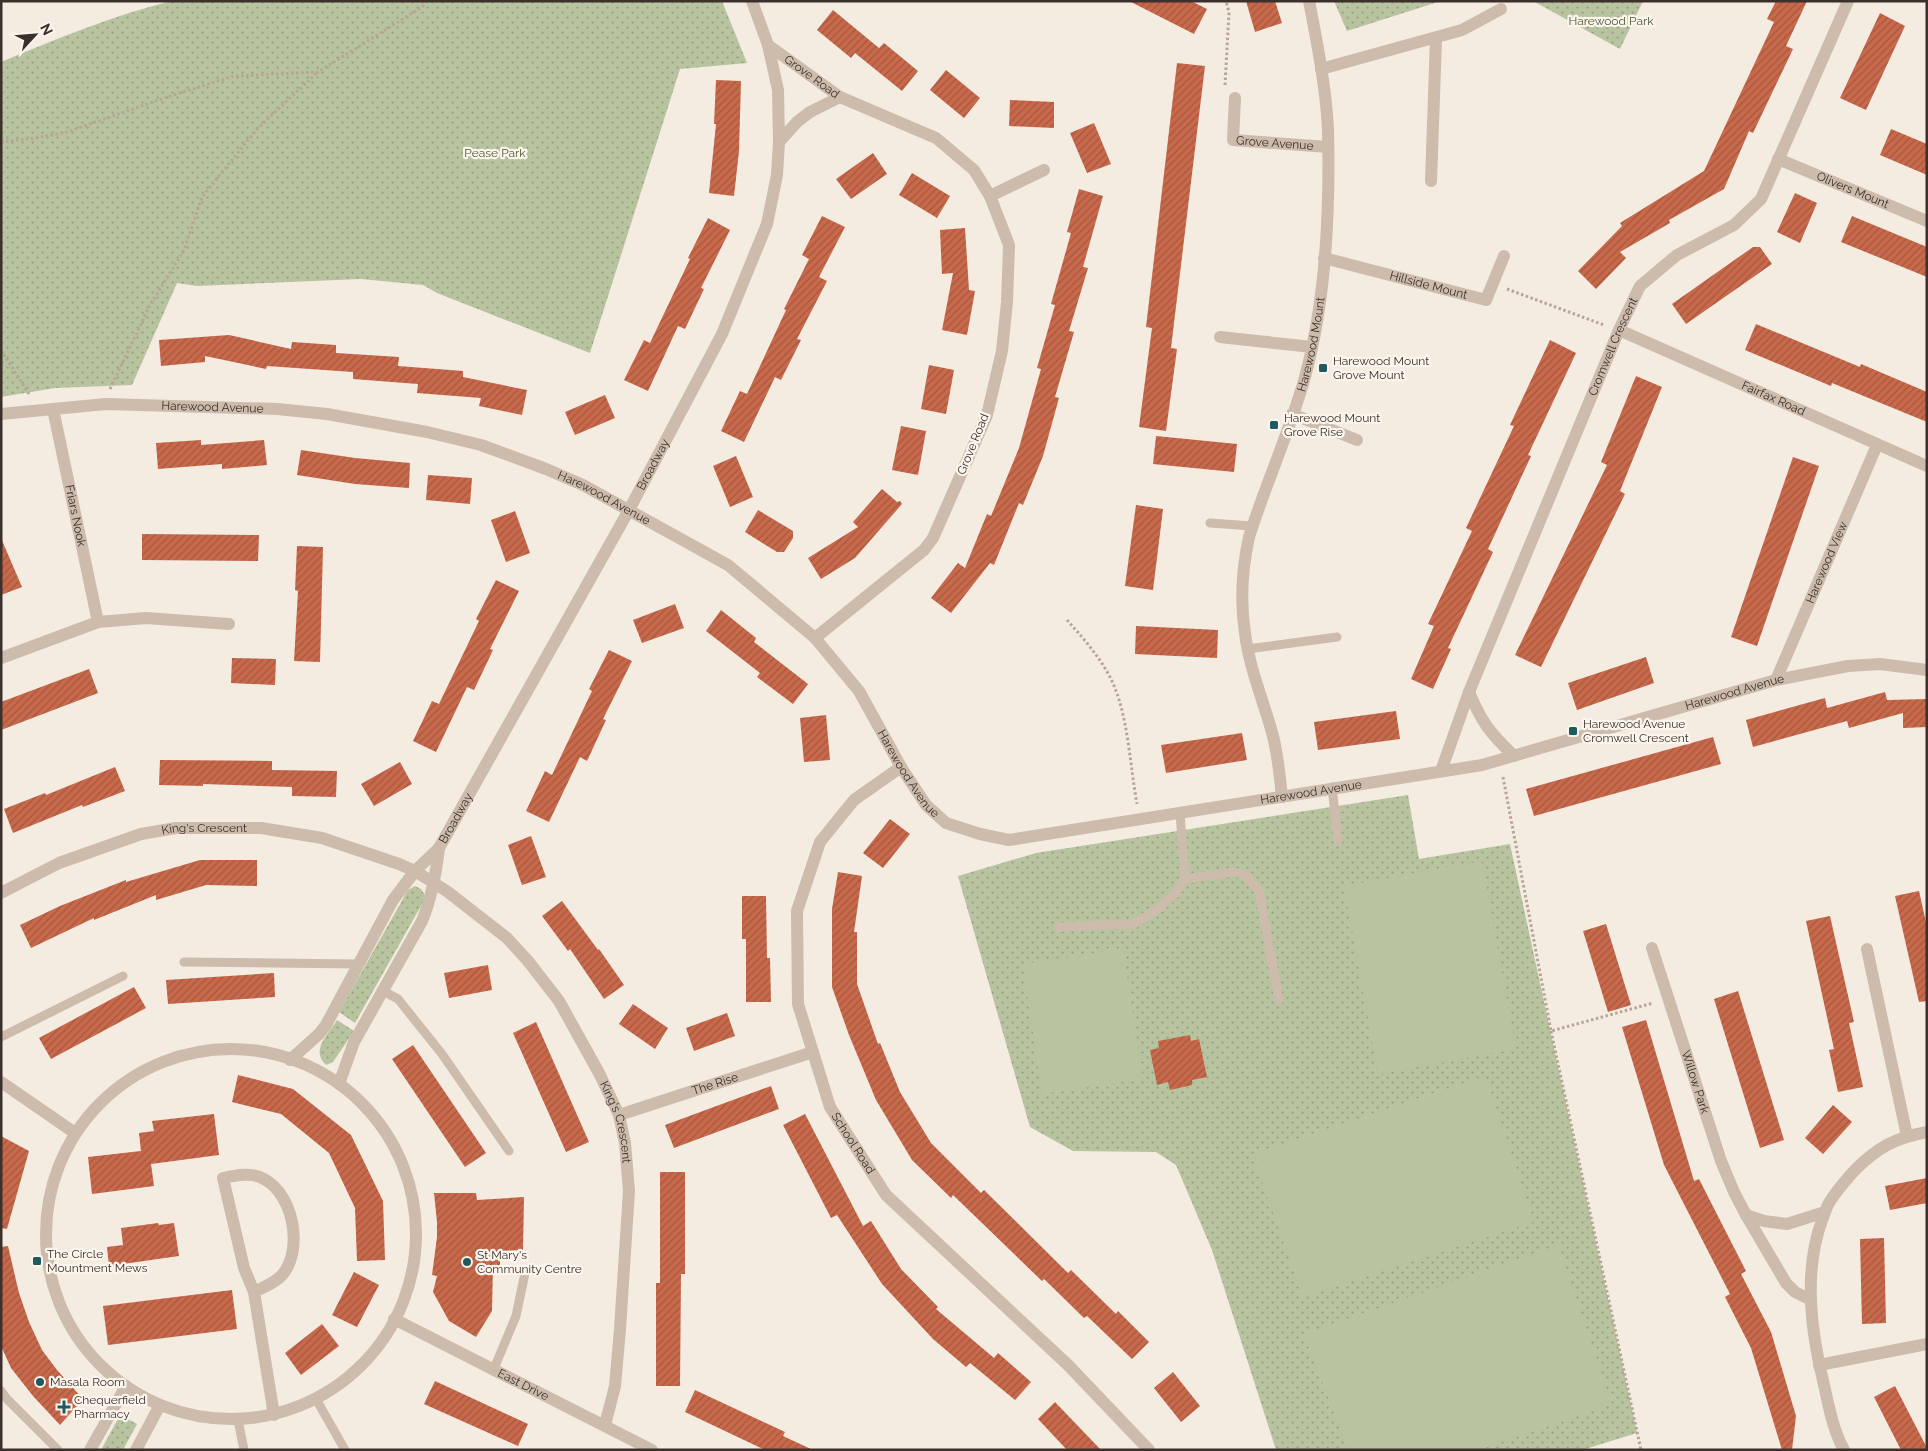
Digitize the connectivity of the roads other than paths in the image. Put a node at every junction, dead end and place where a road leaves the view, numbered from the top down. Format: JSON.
{"nodes":[{"id":1,"x":752,"y":1,"type":"edge"},
{"id":2,"x":1309,"y":1,"type":"edge"},
{"id":3,"x":1848,"y":1,"type":"edge"},
{"id":4,"x":1501,"y":9,"type":"dead end"},
{"id":5,"x":1436,"y":39,"type":"junction"},
{"id":6,"x":768,"y":45,"type":"junction"},
{"id":7,"x":1320,"y":69,"type":"junction"},
{"id":8,"x":840,"y":97,"type":"junction"},
{"id":9,"x":1235,"y":98,"type":"road end"},
{"id":10,"x":780,"y":142,"type":"junction"},
{"id":11,"x":1328,"y":147,"type":"junction"},
{"id":12,"x":1778,"y":159,"type":"junction"},
{"id":13,"x":1044,"y":170,"type":"dead end"},
{"id":14,"x":1430,"y":181,"type":"dead end"},
{"id":15,"x":990,"y":196,"type":"junction"},
{"id":16,"x":1927,"y":221,"type":"edge"},
{"id":17,"x":1504,"y":256,"type":"dead end"},
{"id":18,"x":1324,"y":258,"type":"junction"},
{"id":19,"x":1619,"y":330,"type":"junction"},
{"id":20,"x":1220,"y":337,"type":"dead end"},
{"id":21,"x":1312,"y":347,"type":"junction"},
{"id":22,"x":53,"y":408,"type":"junction"},
{"id":23,"x":1,"y":414,"type":"edge"},
{"id":24,"x":1292,"y":414,"type":"junction"},
{"id":25,"x":1357,"y":440,"type":"dead end"},
{"id":26,"x":1877,"y":445,"type":"junction"},
{"id":27,"x":1927,"y":466,"type":"edge"},
{"id":28,"x":629,"y":510,"type":"junction"},
{"id":29,"x":1210,"y":523,"type":"dead end"},
{"id":30,"x":1252,"y":526,"type":"junction"},
{"id":31,"x":98,"y":622,"type":"junction"},
{"id":32,"x":229,"y":624,"type":"dead end"},
{"id":33,"x":1337,"y":637,"type":"dead end"},
{"id":34,"x":815,"y":638,"type":"junction"},
{"id":35,"x":1248,"y":649,"type":"junction"},
{"id":36,"x":1,"y":658,"type":"edge"},
{"id":37,"x":1927,"y":670,"type":"edge"},
{"id":38,"x":1776,"y":680,"type":"junction"},
{"id":39,"x":1469,"y":692,"type":"junction"},
{"id":40,"x":1514,"y":756,"type":"junction"},
{"id":41,"x":901,"y":767,"type":"junction"},
{"id":42,"x":1441,"y":771,"type":"junction"},
{"id":43,"x":1332,"y":788,"type":"junction"},
{"id":44,"x":1282,"y":797,"type":"junction"},
{"id":45,"x":1180,"y":814,"type":"junction"},
{"id":46,"x":1338,"y":841,"type":"dead end"},
{"id":47,"x":439,"y":848,"type":"junction"},
{"id":48,"x":415,"y":871,"type":"junction"},
{"id":49,"x":1185,"y":879,"type":"junction"},
{"id":50,"x":435,"y":884,"type":"junction"},
{"id":51,"x":1,"y":893,"type":"edge"},
{"id":52,"x":1059,"y":927,"type":"dead end"},
{"id":53,"x":1652,"y":948,"type":"dead end"},
{"id":54,"x":1867,"y":950,"type":"dead end"},
{"id":55,"x":184,"y":962,"type":"dead end"},
{"id":56,"x":359,"y":964,"type":"junction"},
{"id":57,"x":123,"y":976,"type":"dead end"},
{"id":58,"x":383,"y":991,"type":"junction"},
{"id":59,"x":1279,"y":1000,"type":"dead end"},
{"id":60,"x":1,"y":1037,"type":"edge"},
{"id":61,"x":813,"y":1052,"type":"junction"},
{"id":62,"x":290,"y":1060,"type":"junction"},
{"id":63,"x":2,"y":1084,"type":"edge"},
{"id":64,"x":339,"y":1084,"type":"junction"},
{"id":65,"x":619,"y":1116,"type":"junction"},
{"id":66,"x":1927,"y":1132,"type":"edge"},
{"id":67,"x":75,"y":1133,"type":"junction"},
{"id":68,"x":1907,"y":1136,"type":"junction"},
{"id":69,"x":510,"y":1151,"type":"dead end"},
{"id":70,"x":1825,"y":1212,"type":"junction"},
{"id":71,"x":1746,"y":1215,"type":"junction"},
{"id":72,"x":525,"y":1273,"type":"dead end"},
{"id":73,"x":254,"y":1292,"type":"junction"},
{"id":74,"x":1811,"y":1300,"type":"junction"},
{"id":75,"x":394,"y":1319,"type":"junction"},
{"id":76,"x":1927,"y":1344,"type":"edge"},
{"id":77,"x":1819,"y":1365,"type":"junction"},
{"id":78,"x":493,"y":1371,"type":"junction"},
{"id":79,"x":126,"y":1386,"type":"junction"},
{"id":80,"x":1,"y":1391,"type":"edge"},
{"id":81,"x":316,"y":1399,"type":"junction"},
{"id":82,"x":160,"y":1405,"type":"junction"},
{"id":83,"x":274,"y":1415,"type":"junction"},
{"id":84,"x":238,"y":1420,"type":"junction"},
{"id":85,"x":605,"y":1426,"type":"junction"},
{"id":86,"x":1837,"y":1446,"type":"edge"},
{"id":87,"x":58,"y":1450,"type":"edge"},
{"id":88,"x":90,"y":1450,"type":"edge"},
{"id":89,"x":136,"y":1450,"type":"edge"},
{"id":90,"x":244,"y":1450,"type":"edge"},
{"id":91,"x":345,"y":1450,"type":"edge"},
{"id":92,"x":652,"y":1450,"type":"edge"},
{"id":93,"x":1149,"y":1450,"type":"edge"}],
"edges":[{"from":1,"to":6,"type":"street"},
{"from":2,"to":7,"type":"street","name":"Harewood Mount"},
{"from":3,"to":12,"type":"street","name":"Cromwell Crescent"},
{"from":4,"to":5,"type":"street"},
{"from":5,"to":7,"type":"street"},
{"from":5,"to":14,"type":"street"},
{"from":6,"to":8,"type":"street","name":"Grove Road"},
{"from":6,"to":10,"type":"street","name":"Broadway"},
{"from":7,"to":11,"type":"street","name":"Harewood Mount"},
{"from":8,"to":10,"type":"street"},
{"from":8,"to":15,"type":"street","name":"Grove Road"},
{"from":9,"to":11,"type":"street","name":"Grove Avenue"},
{"from":10,"to":28,"type":"street","name":"Broadway"},
{"from":11,"to":18,"type":"street","name":"Harewood Mount"},
{"from":12,"to":16,"type":"street","name":"Olivers Mount"},
{"from":12,"to":19,"type":"street","name":"Cromwell Crescent"},
{"from":13,"to":15,"type":"street"},
{"from":15,"to":34,"type":"street","name":"Grove Road"},
{"from":17,"to":18,"type":"street","name":"Hillside Mount"},
{"from":18,"to":21,"type":"street","name":"Harewood Mount"},
{"from":19,"to":26,"type":"street","name":"Fairfax Road"},
{"from":19,"to":39,"type":"street","name":"Cromwell Crescent"},
{"from":20,"to":21,"type":"street"},
{"from":21,"to":24,"type":"street","name":"Harewood Mount"},
{"from":22,"to":23,"type":"street","name":"Harewood Avenue"},
{"from":22,"to":28,"type":"street","name":"Harewood Avenue"},
{"from":22,"to":31,"type":"street","name":"Friars Nook"},
{"from":24,"to":25,"type":"street"},
{"from":24,"to":30,"type":"street","name":"Harewood Mount"},
{"from":26,"to":27,"type":"street","name":"Fairfax Road"},
{"from":26,"to":38,"type":"street","name":"Harewood View"},
{"from":28,"to":34,"type":"street","name":"Harewood Avenue"},
{"from":28,"to":47,"type":"street","name":"Broadway"},
{"from":29,"to":30,"type":"lane"},
{"from":30,"to":35,"type":"street","name":"Harewood Mount"},
{"from":31,"to":32,"type":"street"},
{"from":31,"to":36,"type":"street"},
{"from":33,"to":35,"type":"lane"},
{"from":34,"to":41,"type":"street","name":"Harewood Avenue"},
{"from":35,"to":44,"type":"street","name":"Harewood Mount"},
{"from":37,"to":38,"type":"street","name":"Harewood Avenue"},
{"from":38,"to":40,"type":"street","name":"Harewood Avenue"},
{"from":39,"to":40,"type":"street"},
{"from":39,"to":42,"type":"street","name":"Cromwell Crescent"},
{"from":40,"to":42,"type":"street","name":"Harewood Avenue"},
{"from":41,"to":45,"type":"street","name":"Harewood Avenue"},
{"from":41,"to":61,"type":"street","name":"School Road"},
{"from":42,"to":43,"type":"street","name":"Harewood Avenue"},
{"from":43,"to":44,"type":"street","name":"Harewood Avenue"},
{"from":43,"to":46,"type":"lane"},
{"from":44,"to":45,"type":"street","name":"Harewood Avenue"},
{"from":45,"to":49,"type":"lane"},
{"from":47,"to":48,"type":"street","name":"Broadway"},
{"from":47,"to":50,"type":"street","name":"Broadway"},
{"from":48,"to":50,"type":"street","name":"King's Crescent"},
{"from":48,"to":51,"type":"street","name":"King's Crescent"},
{"from":48,"to":56,"type":"street","name":"Broadway"},
{"from":49,"to":52,"type":"lane"},
{"from":49,"to":59,"type":"lane"},
{"from":50,"to":58,"type":"street","name":"Broadway"},
{"from":50,"to":65,"type":"street","name":"King's Crescent"},
{"from":53,"to":71,"type":"street","name":"Willow Park"},
{"from":54,"to":68,"type":"street"},
{"from":55,"to":56,"type":"lane"},
{"from":56,"to":62,"type":"street","name":"Broadway"},
{"from":57,"to":60,"type":"lane"},
{"from":58,"to":64,"type":"street","name":"Broadway"},
{"from":58,"to":69,"type":"lane"},
{"from":61,"to":65,"type":"street","name":"The Rise"},
{"from":61,"to":93,"type":"street","name":"School Road"},
{"from":62,"to":64,"type":"street"},
{"from":62,"to":67,"type":"street"},
{"from":63,"to":67,"type":"street"},
{"from":64,"to":75,"type":"street"},
{"from":65,"to":85,"type":"street","name":"King's Crescent"},
{"from":66,"to":68,"type":"street"},
{"from":67,"to":79,"type":"street"},
{"from":68,"to":70,"type":"street"},
{"from":70,"to":71,"type":"street"},
{"from":70,"to":74,"type":"street"},
{"from":71,"to":74,"type":"street","name":"Willow Park"},
{"from":72,"to":78,"type":"lane"},
{"from":73,"to":73,"type":"street"},
{"from":73,"to":83,"type":"street"},
{"from":74,"to":77,"type":"street"},
{"from":75,"to":78,"type":"street","name":"East Drive"},
{"from":75,"to":81,"type":"street"},
{"from":76,"to":77,"type":"street"},
{"from":77,"to":86,"type":"street"},
{"from":78,"to":85,"type":"street","name":"East Drive"},
{"from":79,"to":82,"type":"street"},
{"from":79,"to":88,"type":"street"},
{"from":80,"to":87,"type":"lane"},
{"from":81,"to":83,"type":"street"},
{"from":81,"to":91,"type":"lane"},
{"from":82,"to":84,"type":"street"},
{"from":82,"to":89,"type":"street"},
{"from":83,"to":84,"type":"street"},
{"from":84,"to":90,"type":"lane"},
{"from":85,"to":92,"type":"street","name":"East Drive"}]}
